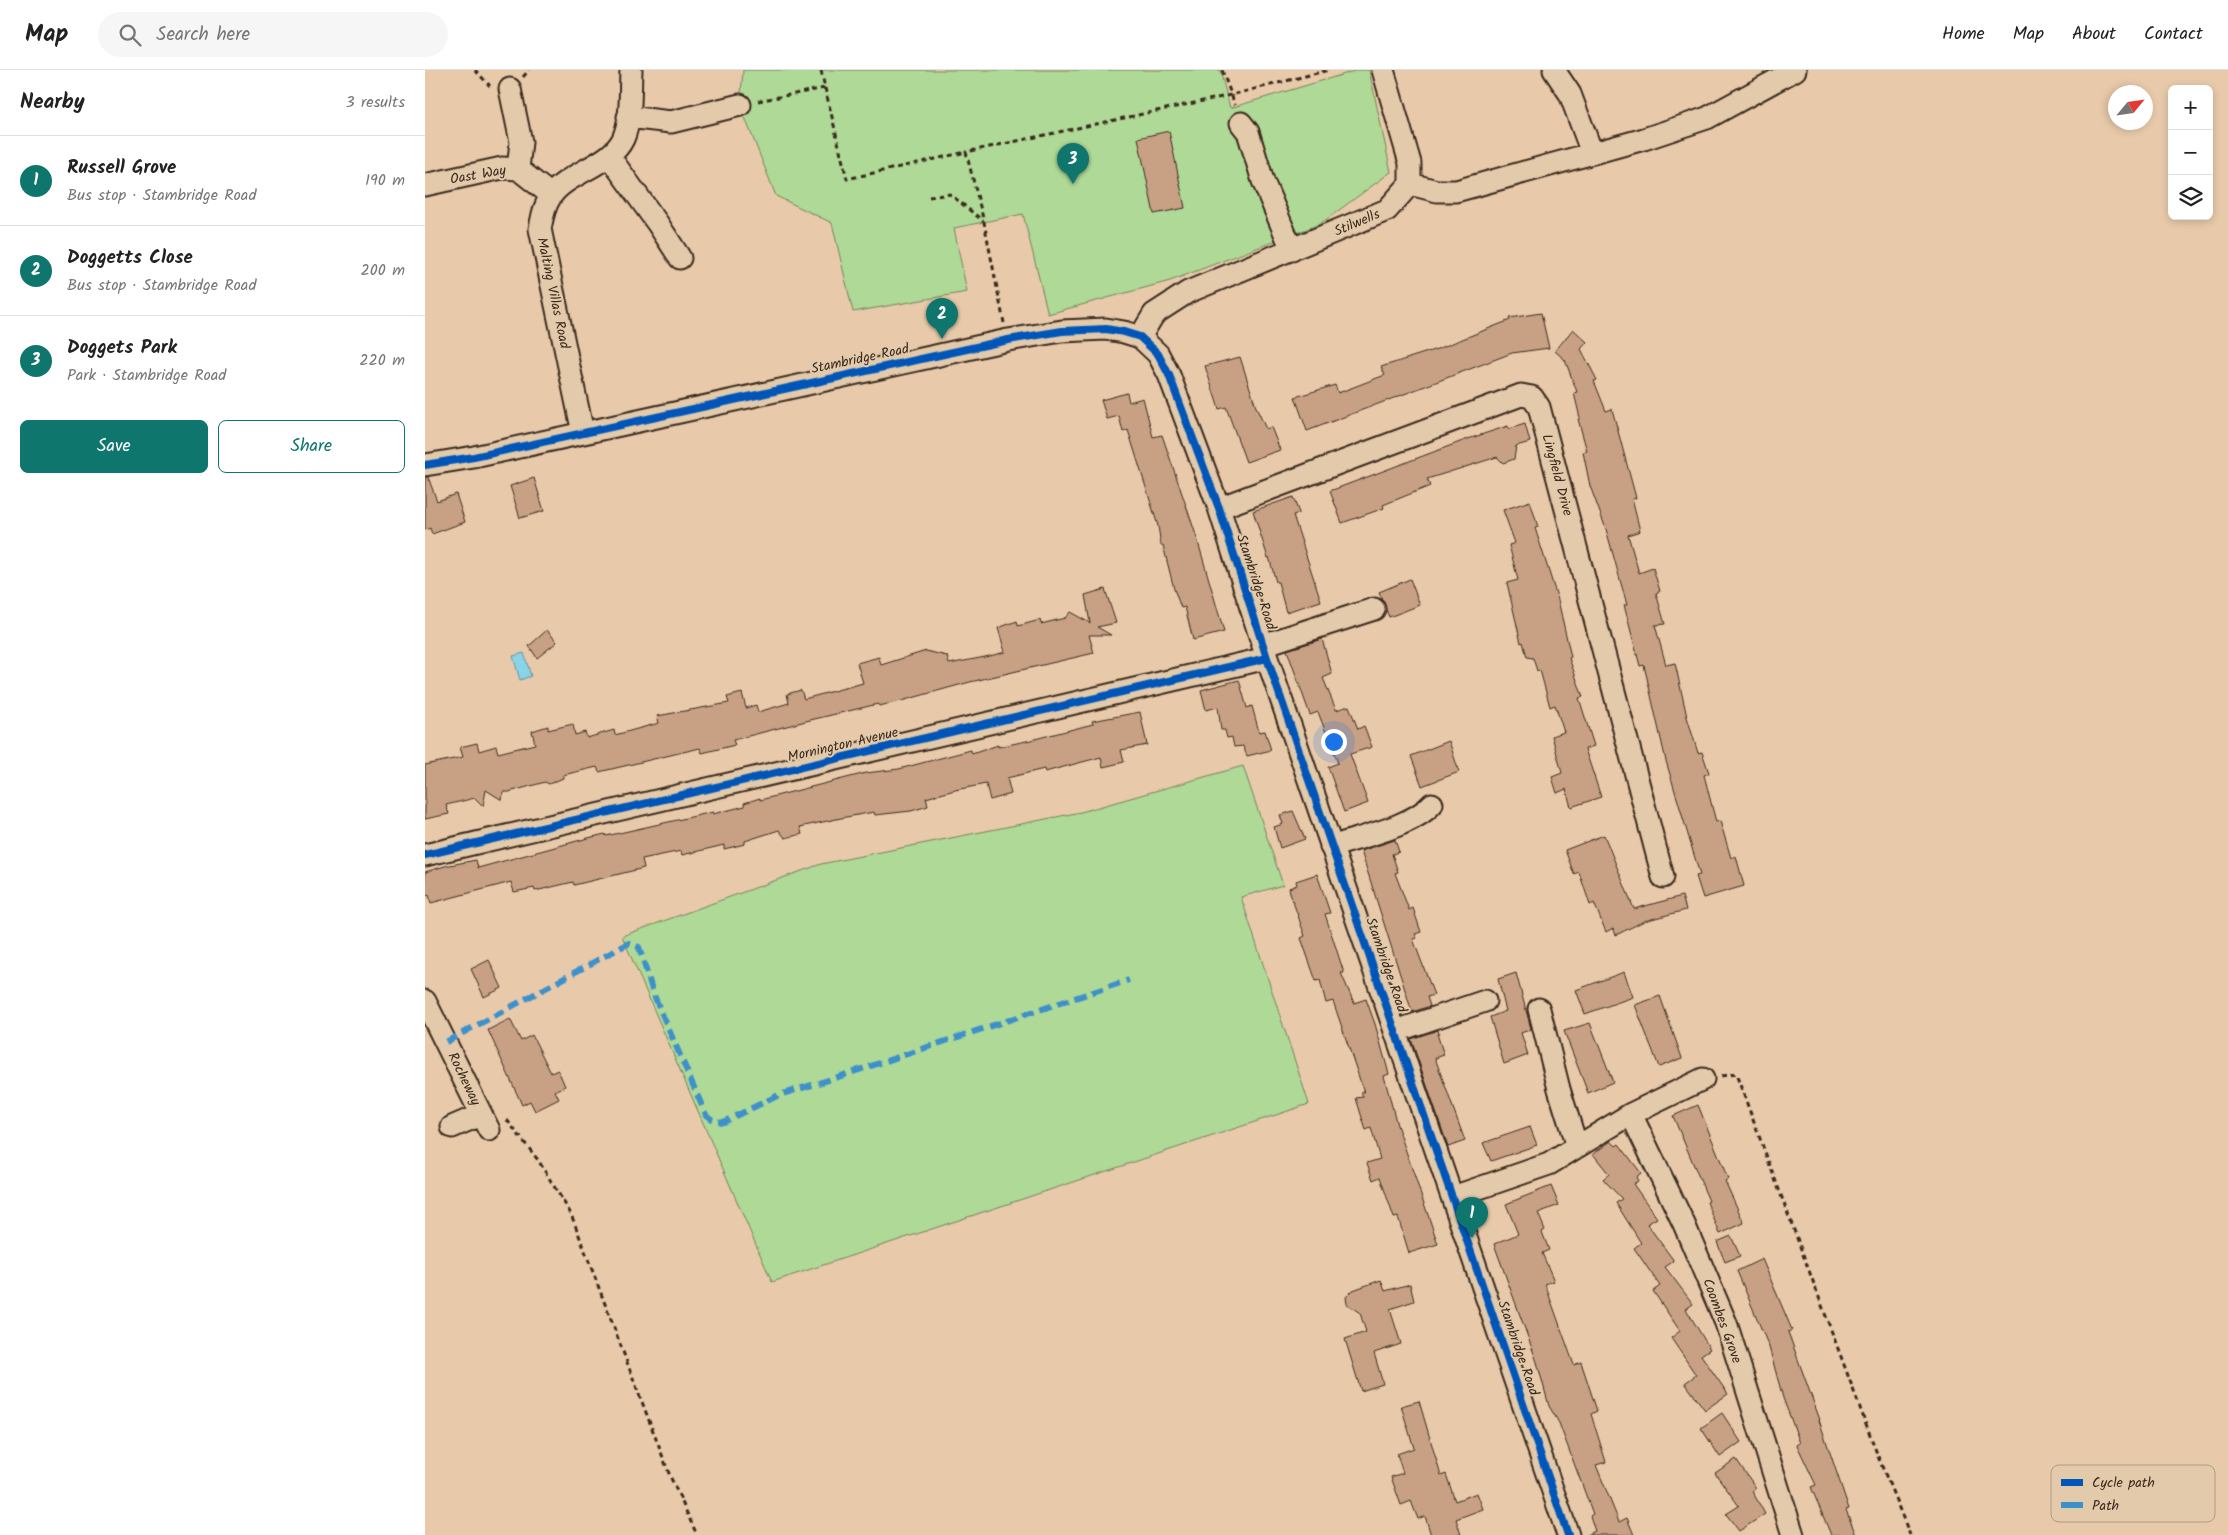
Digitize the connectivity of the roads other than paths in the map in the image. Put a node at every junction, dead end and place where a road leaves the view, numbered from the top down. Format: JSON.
{"nodes":[{"id":1,"x":631,"y":70,"type":"edge"},
{"id":2,"x":1383,"y":70,"type":"edge"},
{"id":3,"x":1554,"y":70,"type":"edge"},
{"id":4,"x":1795,"y":70,"type":"edge"},
{"id":5,"x":510,"y":89,"type":"dead end"},
{"id":6,"x":740,"y":105,"type":"road end"},
{"id":7,"x":628,"y":117,"type":"junction"},
{"id":8,"x":1241,"y":123,"type":"road end"},
{"id":9,"x":1592,"y":153,"type":"junction"},
{"id":10,"x":609,"y":156,"type":"junction"},
{"id":11,"x":518,"y":169,"type":"junction"},
{"id":12,"x":425,"y":184,"type":"edge"},
{"id":13,"x":1410,"y":184,"type":"junction"},
{"id":14,"x":551,"y":195,"type":"junction"},
{"id":15,"x":1292,"y":250,"type":"junction"},
{"id":16,"x":680,"y":258,"type":"dead end"},
{"id":17,"x":1140,"y":337,"type":"junction"},
{"id":18,"x":583,"y":433,"type":"junction"},
{"id":19,"x":425,"y":465,"type":"edge"},
{"id":20,"x":1219,"y":508,"type":"junction"},
{"id":21,"x":1374,"y":609,"type":"dead end"},
{"id":22,"x":1265,"y":652,"type":"junction"},
{"id":23,"x":1432,"y":804,"type":"dead end"},
{"id":24,"x":1331,"y":847,"type":"junction"},
{"id":25,"x":425,"y":855,"type":"edge"},
{"id":26,"x":1663,"y":877,"type":"dead end"},
{"id":27,"x":1485,"y":1000,"type":"dead end"},
{"id":28,"x":425,"y":1001,"type":"edge"},
{"id":29,"x":1539,"y":1009,"type":"dead end"},
{"id":30,"x":1396,"y":1031,"type":"junction"},
{"id":31,"x":1703,"y":1079,"type":"road end"},
{"id":32,"x":1631,"y":1114,"type":"junction"},
{"id":33,"x":452,"y":1127,"type":"dead end"},
{"id":34,"x":1577,"y":1147,"type":"junction"},
{"id":35,"x":1453,"y":1197,"type":"junction"},
{"id":36,"x":1568,"y":1535,"type":"edge"},
{"id":37,"x":1793,"y":1535,"type":"edge"}],
"edges":[{"from":1,"to":7,"type":"street"},
{"from":2,"to":13,"type":"street"},
{"from":3,"to":9,"type":"street"},
{"from":4,"to":9,"type":"street"},
{"from":5,"to":11,"type":"street"},
{"from":6,"to":7,"type":"street"},
{"from":7,"to":10,"type":"street"},
{"from":8,"to":15,"type":"street"},
{"from":9,"to":13,"type":"street"},
{"from":10,"to":14,"type":"street"},
{"from":10,"to":16,"type":"street"},
{"from":11,"to":12,"type":"street","name":"Oast Way"},
{"from":11,"to":14,"type":"street","name":"Oast Way"},
{"from":13,"to":15,"type":"street","name":"Stilwells"},
{"from":14,"to":18,"type":"street","name":"Malting Villas Road"},
{"from":15,"to":17,"type":"street","name":"Stilwells"},
{"from":17,"to":18,"type":"street","name":"Stambridge Road"},
{"from":17,"to":20,"type":"street","name":"Stambridge Road"},
{"from":18,"to":19,"type":"street","name":"Stambridge Road"},
{"from":20,"to":22,"type":"street","name":"Stambridge Road"},
{"from":20,"to":26,"type":"street","name":"Lingfield Drive"},
{"from":21,"to":22,"type":"street","name":"Mornington Avenue"},
{"from":22,"to":24,"type":"street","name":"Stambridge Road"},
{"from":22,"to":25,"type":"street","name":"Mornington Avenue"},
{"from":23,"to":24,"type":"street"},
{"from":24,"to":30,"type":"street","name":"Stambridge Road"},
{"from":27,"to":30,"type":"street"},
{"from":28,"to":33,"type":"street","name":"Rocheway"},
{"from":29,"to":34,"type":"street"},
{"from":30,"to":35,"type":"street","name":"Stambridge Road"},
{"from":31,"to":32,"type":"street"},
{"from":32,"to":34,"type":"street"},
{"from":32,"to":37,"type":"street","name":"Coombes Grove"},
{"from":34,"to":35,"type":"street"},
{"from":35,"to":36,"type":"street","name":"Stambridge Road"}]}
